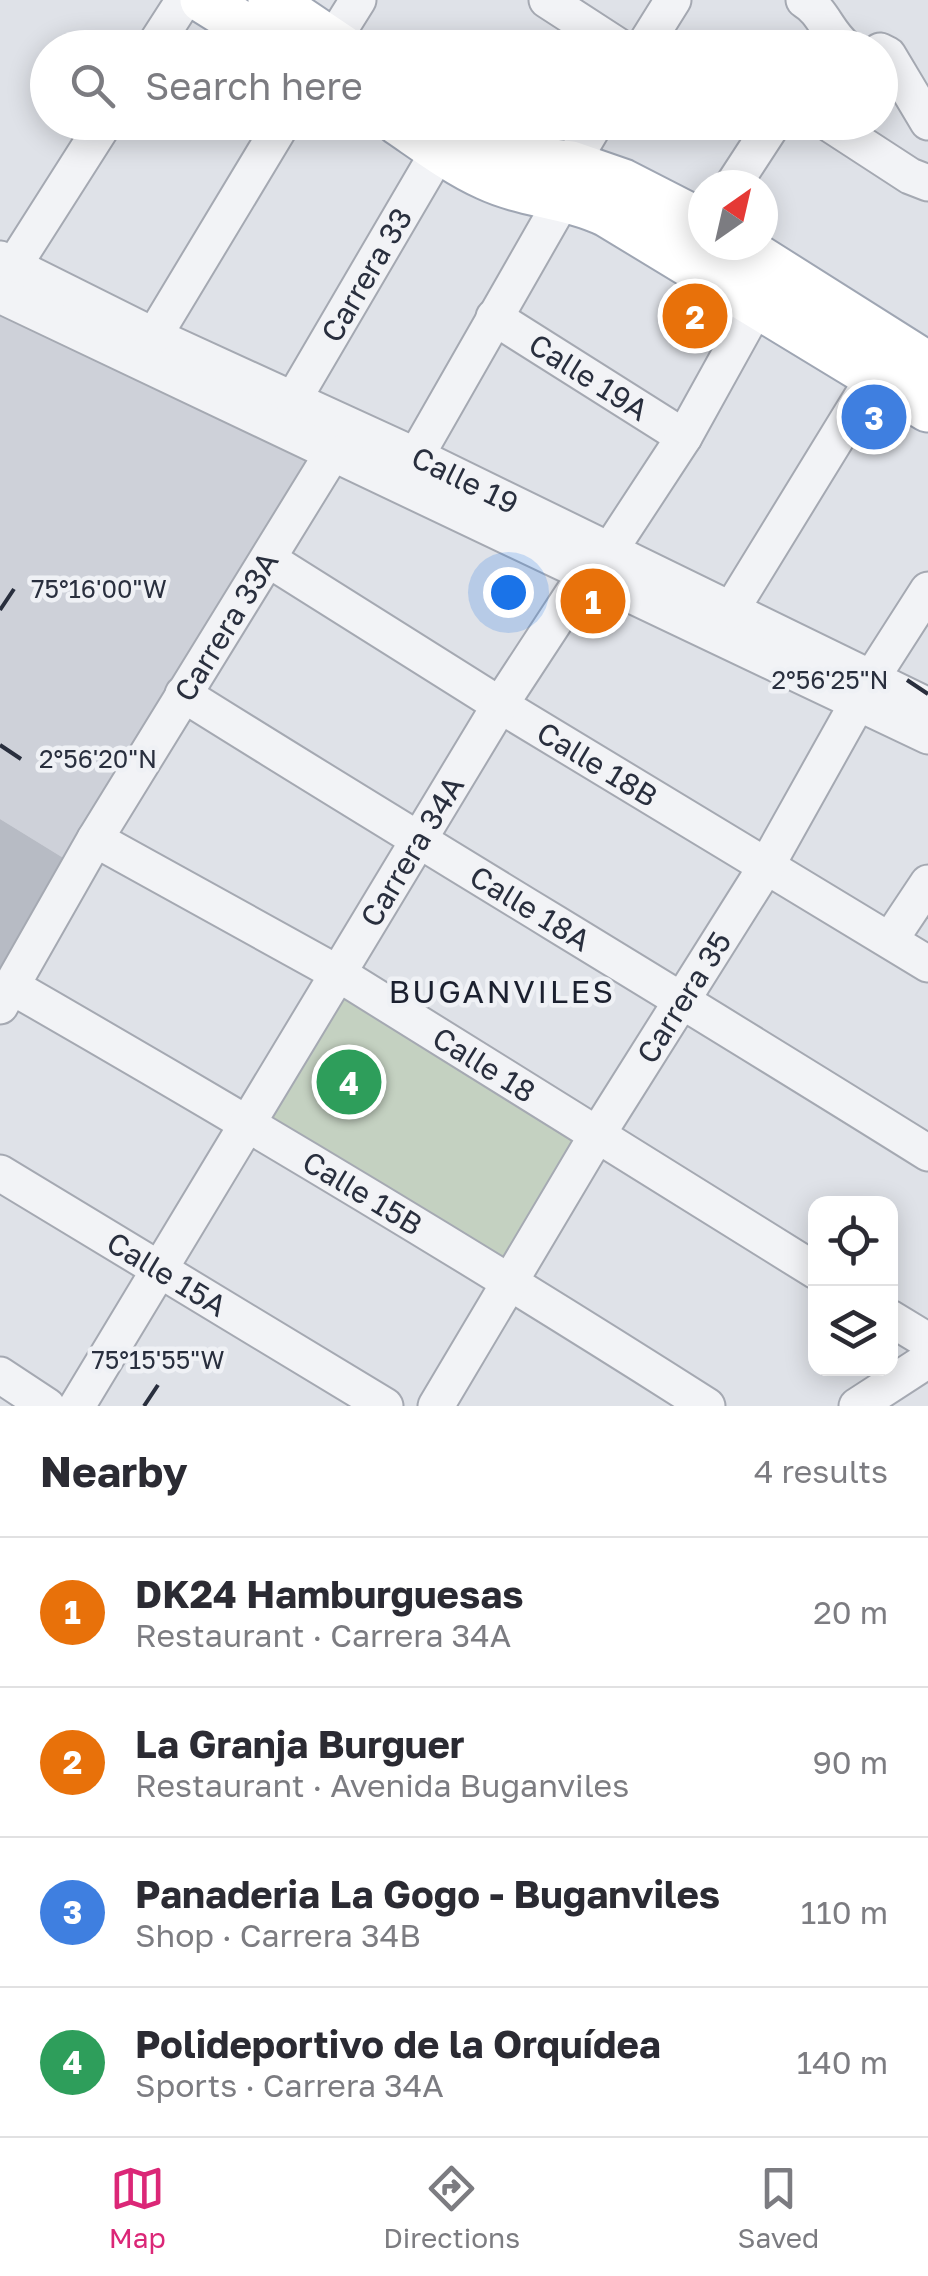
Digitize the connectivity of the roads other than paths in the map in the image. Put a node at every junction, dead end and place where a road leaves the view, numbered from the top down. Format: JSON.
{"nodes":[{"id":1,"x":184,"y":0,"type":"edge"},
{"id":2,"x":203,"y":0,"type":"edge"},
{"id":3,"x":271,"y":0,"type":"edge"},
{"id":4,"x":358,"y":0,"type":"edge"},
{"id":5,"x":548,"y":0,"type":"edge"},
{"id":6,"x":672,"y":0,"type":"edge"},
{"id":7,"x":804,"y":0,"type":"edge"},
{"id":8,"x":165,"y":30,"type":"edge"},
{"id":9,"x":251,"y":30,"type":"edge"},
{"id":10,"x":313,"y":30,"type":"edge"},
{"id":11,"x":342,"y":30,"type":"edge"},
{"id":12,"x":594,"y":30,"type":"edge"},
{"id":13,"x":654,"y":30,"type":"edge"},
{"id":14,"x":828,"y":30,"type":"edge"},
{"id":15,"x":898,"y":71,"type":"edge"},
{"id":16,"x":928,"y":122,"type":"edge"},
{"id":17,"x":93,"y":140,"type":"edge"},
{"id":18,"x":271,"y":140,"type":"edge"},
{"id":19,"x":449,"y":140,"type":"edge"},
{"id":20,"x":454,"y":140,"type":"edge"},
{"id":21,"x":587,"y":140,"type":"edge"},
{"id":22,"x":762,"y":140,"type":"edge"},
{"id":23,"x":855,"y":140,"type":"edge"},
{"id":24,"x":743,"y":170,"type":"edge"},
{"id":25,"x":567,"y":180,"type":"junction"},
{"id":26,"x":928,"y":183,"type":"edge"},
{"id":27,"x":688,"y":215,"type":"edge"},
{"id":28,"x":762,"y":260,"type":"edge"},
{"id":29,"x":5,"y":273,"type":"edge"},
{"id":30,"x":756,"y":306,"type":"junction"},
{"id":31,"x":494,"y":317,"type":"junction"},
{"id":32,"x":154,"y":336,"type":"junction"},
{"id":33,"x":928,"y":366,"type":"edge"},
{"id":34,"x":874,"y":377,"type":"junction"},
{"id":35,"x":293,"y":400,"type":"junction"},
{"id":36,"x":928,"y":409,"type":"edge"},
{"id":37,"x":684,"y":438,"type":"junction"},
{"id":38,"x":332,"y":454,"type":"junction"},
{"id":39,"x":416,"y":456,"type":"junction"},
{"id":40,"x":268,"y":558,"type":"junction"},
{"id":41,"x":597,"y":564,"type":"junction"},
{"id":42,"x":928,"y":590,"type":"edge"},
{"id":43,"x":731,"y":610,"type":"junction"},
{"id":44,"x":864,"y":691,"type":"junction"},
{"id":45,"x":183,"y":694,"type":"junction"},
{"id":46,"x":500,"y":705,"type":"junction"},
{"id":47,"x":928,"y":706,"type":"edge"},
{"id":48,"x":928,"y":736,"type":"edge"},
{"id":49,"x":96,"y":838,"type":"junction"},
{"id":50,"x":419,"y":842,"type":"junction"},
{"id":51,"x":767,"y":865,"type":"junction"},
{"id":52,"x":928,"y":883,"type":"edge"},
{"id":53,"x":890,"y":940,"type":"junction"},
{"id":54,"x":928,"y":964,"type":"edge"},
{"id":55,"x":339,"y":974,"type":"junction"},
{"id":56,"x":6,"y":996,"type":"edge"},
{"id":57,"x":684,"y":1000,"type":"junction"},
{"id":58,"x":249,"y":1122,"type":"junction"},
{"id":59,"x":598,"y":1135,"type":"junction"},
{"id":60,"x":928,"y":1153,"type":"edge"},
{"id":61,"x":0,"y":1173,"type":"edge"},
{"id":62,"x":808,"y":1266,"type":"edge"},
{"id":63,"x":158,"y":1267,"type":"junction"},
{"id":64,"x":509,"y":1280,"type":"junction"},
{"id":65,"x":898,"y":1323,"type":"edge"},
{"id":66,"x":928,"y":1341,"type":"edge"},
{"id":67,"x":928,"y":1360,"type":"edge"},
{"id":68,"x":0,"y":1376,"type":"edge"},
{"id":69,"x":47,"y":1406,"type":"edge"},
{"id":70,"x":77,"y":1406,"type":"edge"},
{"id":71,"x":385,"y":1406,"type":"edge"},
{"id":72,"x":436,"y":1406,"type":"edge"},
{"id":73,"x":706,"y":1406,"type":"edge"},
{"id":74,"x":857,"y":1406,"type":"edge"}],
"edges":[{"from":1,"to":8,"type":"street"},
{"from":2,"to":9,"type":"main road"},
{"from":3,"to":10,"type":"main road"},
{"from":4,"to":11,"type":"street"},
{"from":5,"to":12,"type":"street"},
{"from":6,"to":13,"type":"street"},
{"from":7,"to":14,"type":"street"},
{"from":15,"to":16,"type":"street"},
{"from":17,"to":29,"type":"street"},
{"from":18,"to":32,"type":"street"},
{"from":19,"to":35,"type":"street","name":"Carrera 33"},
{"from":20,"to":25,"type":"main road"},
{"from":21,"to":25,"type":"street"},
{"from":22,"to":24,"type":"street"},
{"from":23,"to":26,"type":"street"},
{"from":25,"to":27,"type":"main road"},
{"from":25,"to":30,"type":"main road"},
{"from":25,"to":31,"type":"street"},
{"from":28,"to":33,"type":"main road"},
{"from":29,"to":32,"type":"street","name":"Calle 19"},
{"from":29,"to":38,"type":"street","name":"Calle 19"},
{"from":30,"to":34,"type":"main road"},
{"from":30,"to":37,"type":"street","name":"Carrera 34A"},
{"from":31,"to":37,"type":"street","name":"Calle 19A"},
{"from":31,"to":39,"type":"street"},
{"from":32,"to":35,"type":"street","name":"Calle 19"},
{"from":34,"to":36,"type":"main road"},
{"from":34,"to":43,"type":"street"},
{"from":35,"to":39,"type":"street","name":"Calle 19"},
{"from":37,"to":41,"type":"street","name":"Carrera 34A"},
{"from":38,"to":40,"type":"street","name":"Carrera 33A"},
{"from":38,"to":41,"type":"street","name":"Calle 19"},
{"from":39,"to":41,"type":"street","name":"Calle 19"},
{"from":40,"to":45,"type":"street","name":"Carrera 33A"},
{"from":40,"to":46,"type":"street","name":"Calle 18B"},
{"from":41,"to":43,"type":"street","name":"Calle 19"},
{"from":41,"to":44,"type":"street","name":"Calle 19"},
{"from":41,"to":46,"type":"street","name":"Carrera 34A"},
{"from":42,"to":44,"type":"street","name":"Carrera 35"},
{"from":43,"to":44,"type":"street","name":"Calle 19"},
{"from":44,"to":47,"type":"street","name":"Calle 19"},
{"from":44,"to":48,"type":"street","name":"Calle 19"},
{"from":44,"to":51,"type":"street","name":"Carrera 35"},
{"from":45,"to":49,"type":"street","name":"Carrera 33A"},
{"from":45,"to":50,"type":"street","name":"Calle 18A"},
{"from":46,"to":50,"type":"street","name":"Carrera 34A"},
{"from":46,"to":51,"type":"street","name":"Calle 18B"},
{"from":49,"to":55,"type":"street","name":"Calle 18"},
{"from":49,"to":56,"type":"street","name":"Carrera 33A"},
{"from":50,"to":55,"type":"street","name":"Carrera 34A"},
{"from":50,"to":57,"type":"street","name":"Calle 18A"},
{"from":51,"to":53,"type":"street","name":"Calle 18B"},
{"from":51,"to":57,"type":"street","name":"Carrera 35"},
{"from":52,"to":53,"type":"street"},
{"from":53,"to":54,"type":"street","name":"Calle 18B"},
{"from":55,"to":58,"type":"street","name":"Carrera 34A"},
{"from":55,"to":59,"type":"street","name":"Calle 18"},
{"from":56,"to":58,"type":"street","name":"Calle 15B"},
{"from":57,"to":59,"type":"street","name":"Carrera 35"},
{"from":57,"to":60,"type":"street","name":"Calle 18A"},
{"from":58,"to":63,"type":"street","name":"Carrera 34A"},
{"from":58,"to":64,"type":"street","name":"Calle 15B"},
{"from":59,"to":62,"type":"street","name":"Calle 18"},
{"from":59,"to":64,"type":"street","name":"Carrera 35"},
{"from":61,"to":63,"type":"street","name":"Calle 15A"},
{"from":63,"to":70,"type":"street","name":"Carrera 34A"},
{"from":63,"to":71,"type":"street","name":"Calle 15A"},
{"from":64,"to":72,"type":"street","name":"Carrera 35"},
{"from":64,"to":73,"type":"street","name":"Calle 15B"},
{"from":65,"to":66,"type":"street"},
{"from":67,"to":74,"type":"street"},
{"from":68,"to":69,"type":"street"}]}
